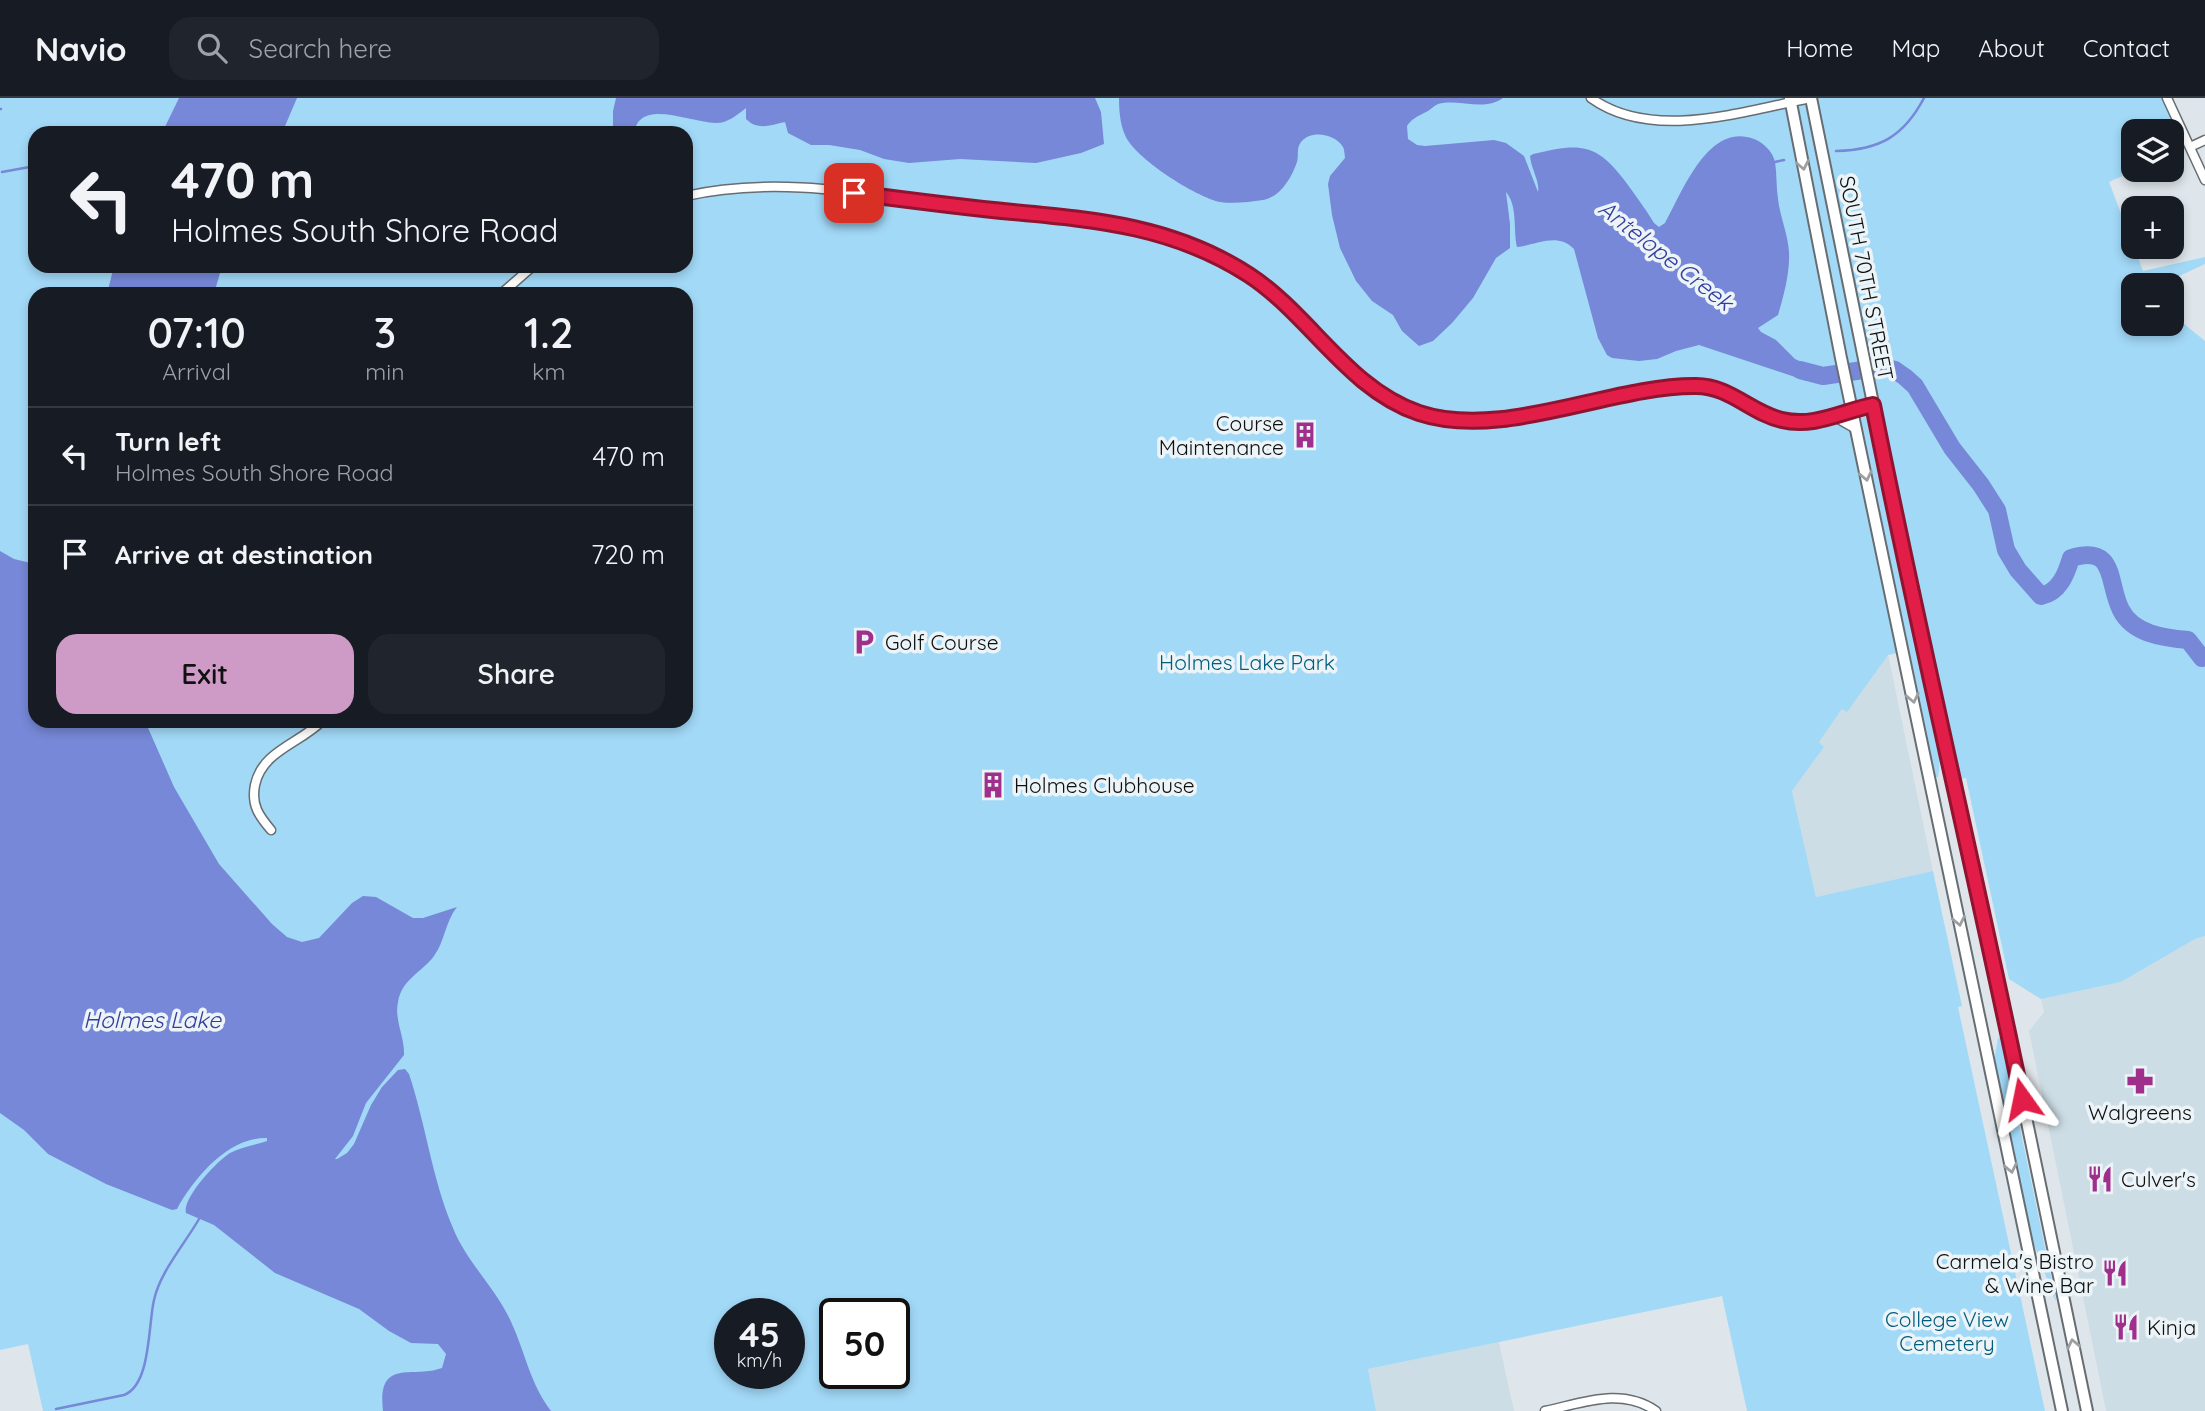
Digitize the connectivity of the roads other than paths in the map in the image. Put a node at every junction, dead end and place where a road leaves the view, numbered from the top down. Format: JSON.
{"nodes":[{"id":1,"x":1591,"y":98,"type":"edge"},
{"id":2,"x":1811,"y":98,"type":"edge"},
{"id":3,"x":2167,"y":98,"type":"edge"},
{"id":4,"x":1790,"y":100,"type":"edge"},
{"id":5,"x":2205,"y":140,"type":"edge"},
{"id":6,"x":2190,"y":147,"type":"junction"},
{"id":7,"x":2205,"y":180,"type":"edge"},
{"id":8,"x":693,"y":195,"type":"edge"},
{"id":9,"x":525,"y":273,"type":"edge"},
{"id":10,"x":509,"y":287,"type":"edge"},
{"id":11,"x":1873,"y":405,"type":"junction"},
{"id":12,"x":1852,"y":409,"type":"junction"},
{"id":13,"x":1835,"y":417,"type":"junction"},
{"id":14,"x":1857,"y":430,"type":"junction"},
{"id":15,"x":314,"y":728,"type":"edge"},
{"id":16,"x":271,"y":830,"type":"dead end"},
{"id":17,"x":1545,"y":1411,"type":"edge"},
{"id":18,"x":1656,"y":1411,"type":"edge"},
{"id":19,"x":2062,"y":1411,"type":"edge"},
{"id":20,"x":2087,"y":1411,"type":"edge"}],
"edges":[{"from":1,"to":4,"type":"street"},
{"from":2,"to":4,"type":"street"},
{"from":2,"to":11,"type":"main road","name":"SOUTH 70TH STREET"},
{"from":3,"to":6,"type":"street"},
{"from":4,"to":12,"type":"main road","name":"SOUTH 70TH STREET","one_way":true},
{"from":5,"to":6,"type":"street"},
{"from":6,"to":7,"type":"street"},
{"from":8,"to":13,"type":"street"},
{"from":9,"to":10,"type":"street"},
{"from":11,"to":12,"type":"street"},
{"from":20,"to":11,"type":"main road","name":"SOUTH 70TH STREET","one_way":true},
{"from":12,"to":13,"type":"street"},
{"from":12,"to":14,"type":"main road","name":"SOUTH 70TH STREET"},
{"from":13,"to":14,"type":"street"},
{"from":14,"to":19,"type":"main road","name":"SOUTH 70TH STREET","one_way":true},
{"from":15,"to":16,"type":"street"},
{"from":17,"to":18,"type":"street"}]}
